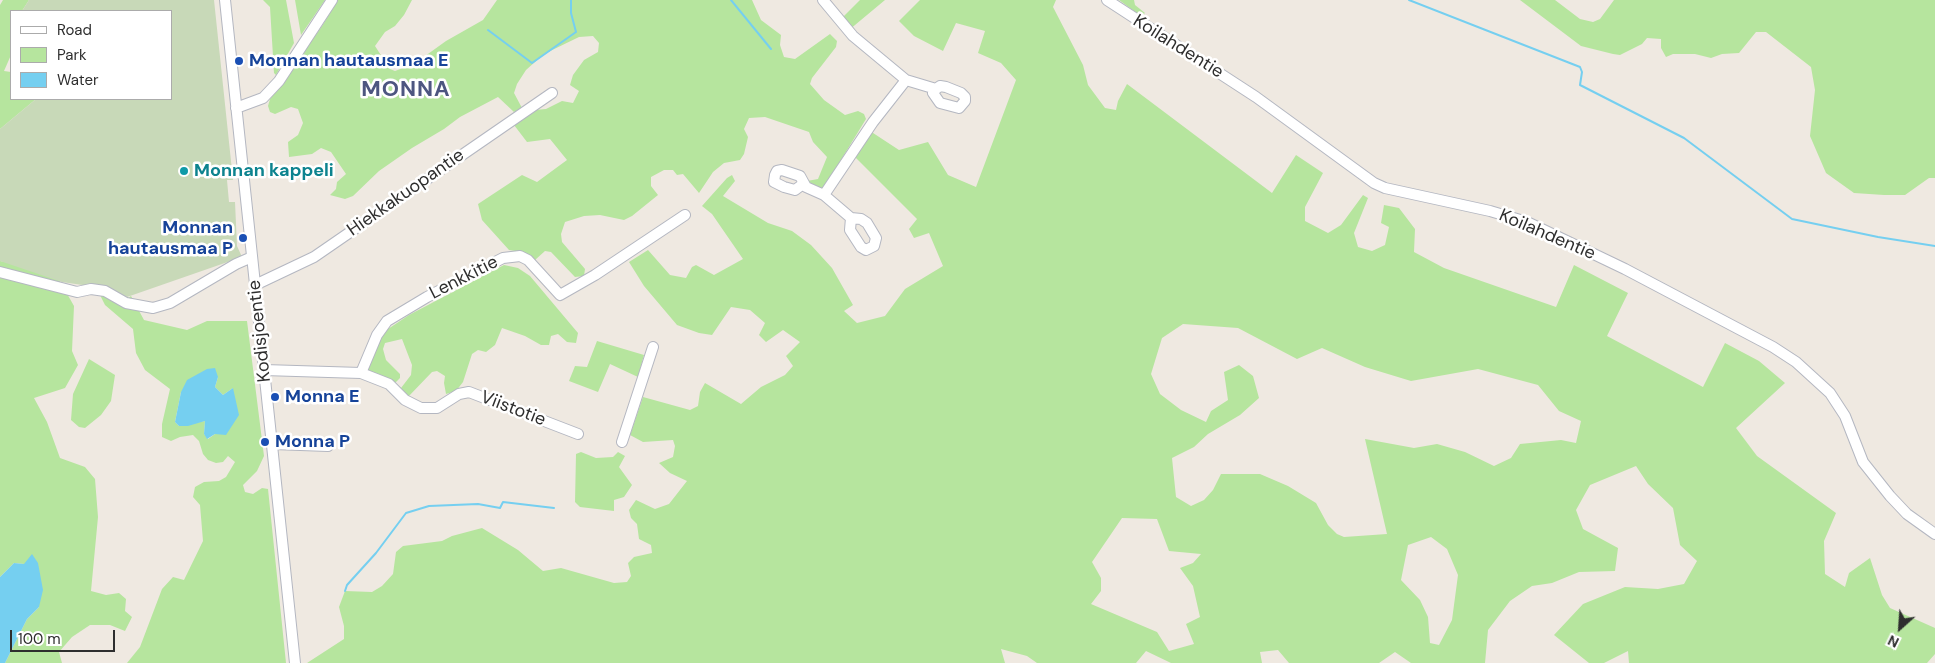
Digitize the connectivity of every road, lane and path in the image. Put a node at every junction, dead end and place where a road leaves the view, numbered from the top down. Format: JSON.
{"nodes":[{"id":1,"x":225,"y":0,"type":"edge"},
{"id":2,"x":332,"y":0,"type":"edge"},
{"id":3,"x":823,"y":0,"type":"edge"},
{"id":4,"x":1107,"y":0,"type":"edge"},
{"id":5,"x":906,"y":80,"type":"junction"},
{"id":6,"x":936,"y":89,"type":"dead end"},
{"id":7,"x":552,"y":93,"type":"dead end"},
{"id":8,"x":236,"y":108,"type":"junction"},
{"id":9,"x":803,"y":184,"type":"dead end"},
{"id":10,"x":824,"y":195,"type":"junction"},
{"id":11,"x":685,"y":215,"type":"dead end"},
{"id":12,"x":851,"y":218,"type":"dead end"},
{"id":13,"x":252,"y":257,"type":"junction"},
{"id":14,"x":0,"y":272,"type":"edge"},
{"id":15,"x":255,"y":285,"type":"junction"},
{"id":16,"x":653,"y":347,"type":"dead end"},
{"id":17,"x":264,"y":370,"type":"junction"},
{"id":18,"x":361,"y":373,"type":"junction"},
{"id":19,"x":578,"y":434,"type":"dead end"},
{"id":20,"x":622,"y":442,"type":"dead end"},
{"id":21,"x":273,"y":444,"type":"junction"},
{"id":22,"x":328,"y":446,"type":"dead end"},
{"id":23,"x":1935,"y":534,"type":"edge"},
{"id":24,"x":295,"y":663,"type":"edge"}],
"edges":[{"from":1,"to":8,"type":"street","name":"Kodisjoentie"},
{"from":2,"to":8,"type":"street"},
{"from":3,"to":5,"type":"street"},
{"from":4,"to":23,"type":"street","name":"Koilahdentie"},
{"from":5,"to":6,"type":"street"},
{"from":5,"to":10,"type":"street"},
{"from":7,"to":15,"type":"street","name":"Hiekkakuopantie"},
{"from":8,"to":13,"type":"street","name":"Kodisjoentie"},
{"from":9,"to":10,"type":"street"},
{"from":10,"to":12,"type":"street"},
{"from":11,"to":18,"type":"street","name":"Lenkkitie"},
{"from":13,"to":14,"type":"street"},
{"from":13,"to":15,"type":"street","name":"Kodisjoentie"},
{"from":15,"to":17,"type":"street","name":"Kodisjoentie"},
{"from":16,"to":20,"type":"street"},
{"from":17,"to":18,"type":"street","name":"Viistotie"},
{"from":17,"to":21,"type":"street","name":"Kodisjoentie"},
{"from":18,"to":19,"type":"street","name":"Viistotie"},
{"from":21,"to":22,"type":"street"},
{"from":21,"to":24,"type":"street","name":"Kodisjoentie"}]}
